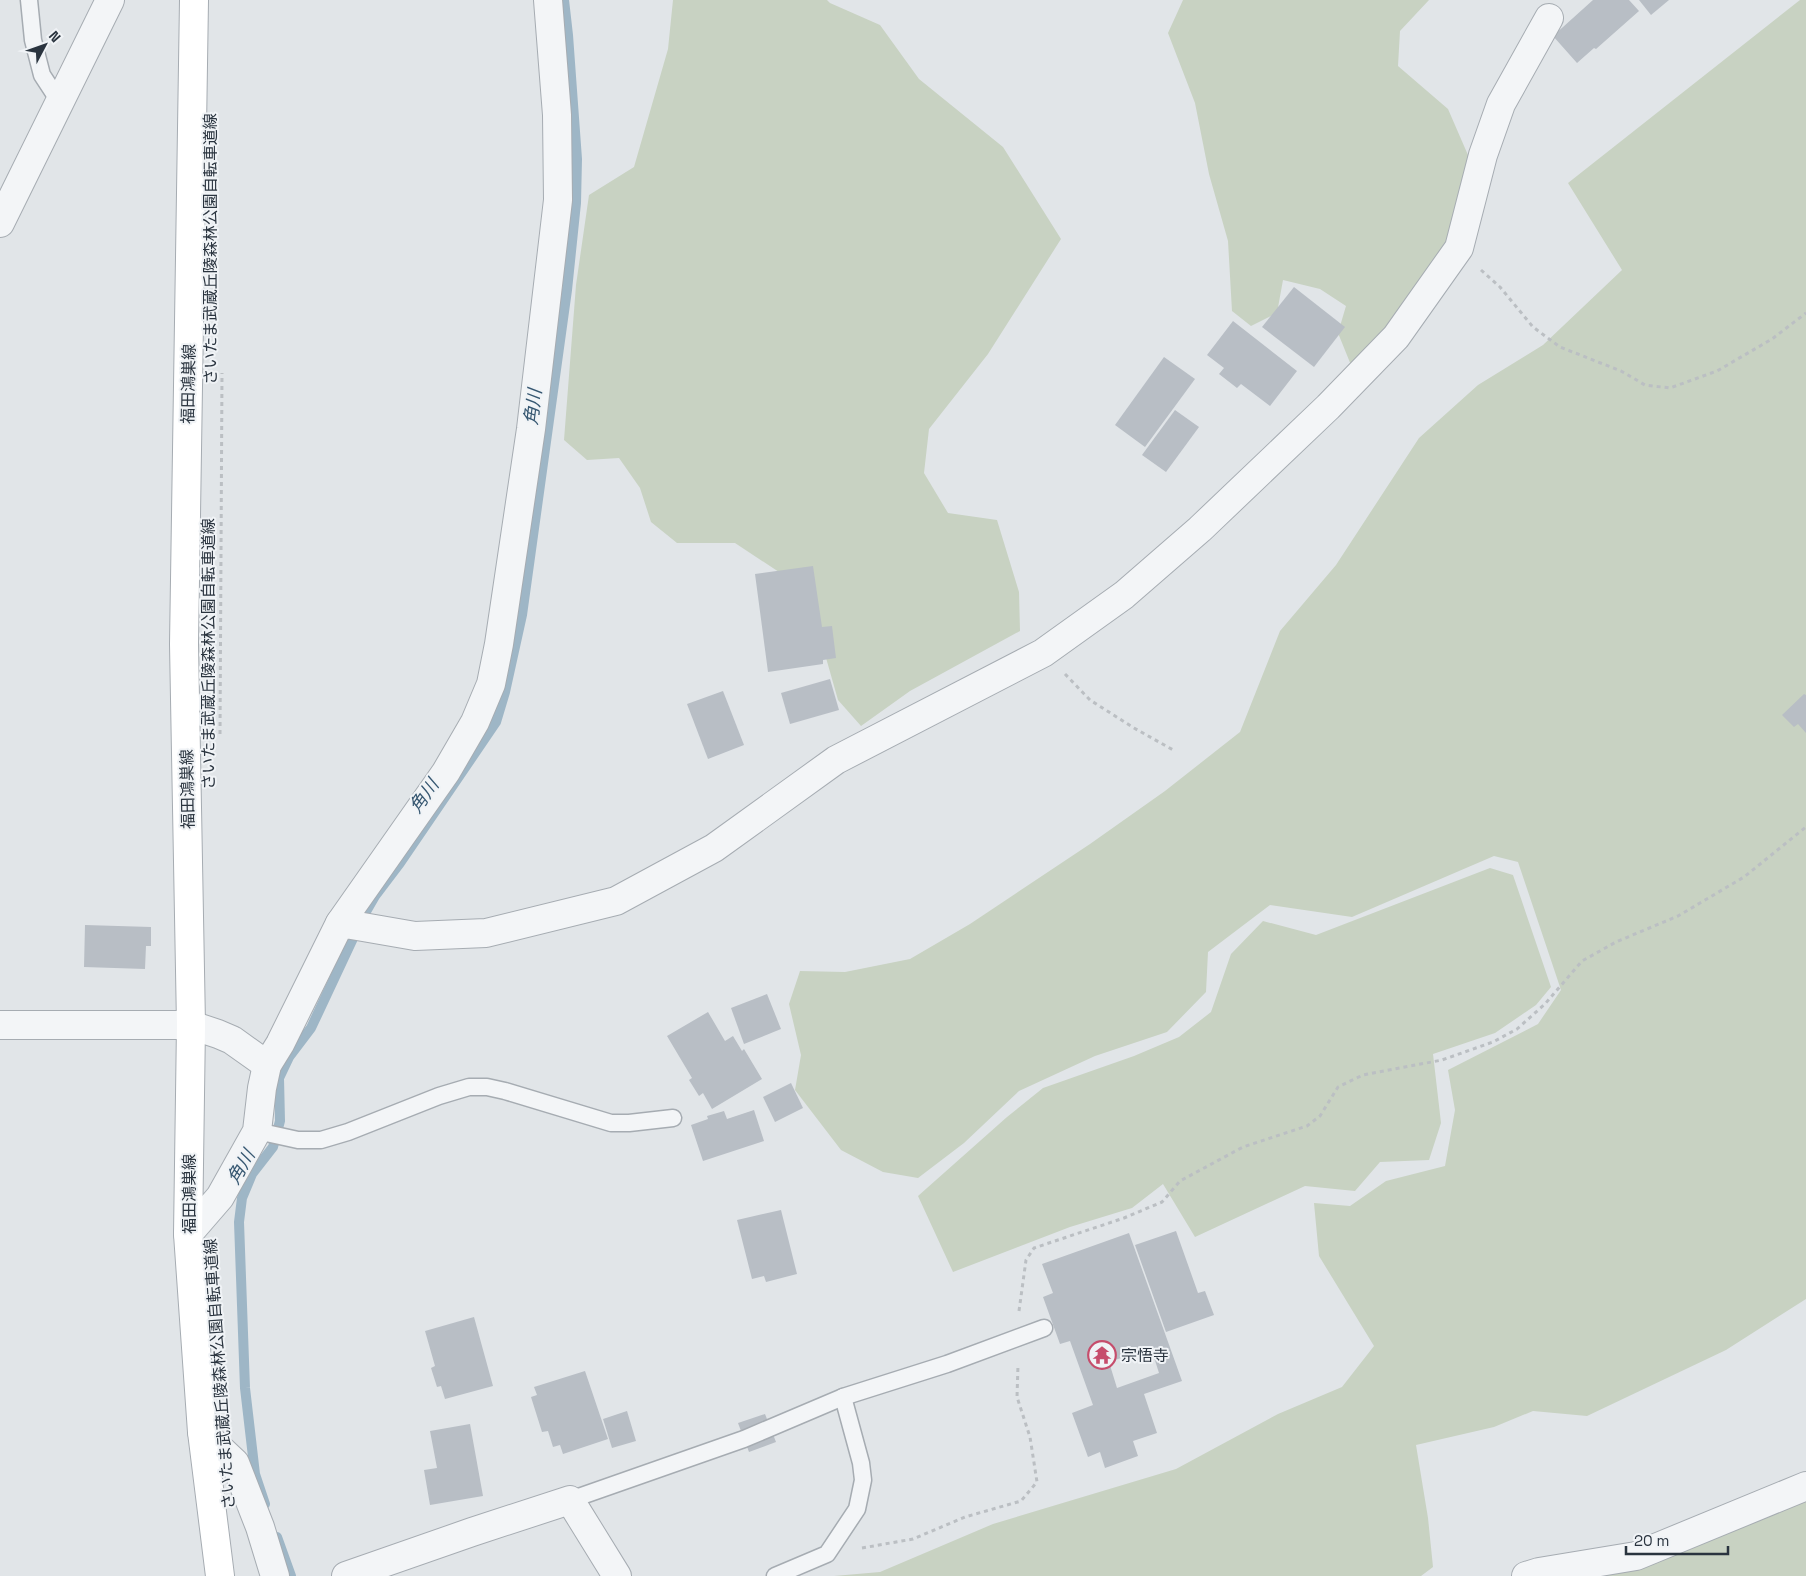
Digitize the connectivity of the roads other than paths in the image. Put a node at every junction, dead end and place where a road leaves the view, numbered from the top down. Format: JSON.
{"nodes":[{"id":1,"x":29,"y":0,"type":"edge"},
{"id":2,"x":110,"y":0,"type":"edge"},
{"id":3,"x":194,"y":0,"type":"edge"},
{"id":4,"x":548,"y":0,"type":"edge"},
{"id":5,"x":1549,"y":18,"type":"dead end"},
{"id":6,"x":59,"y":101,"type":"junction"},
{"id":7,"x":0,"y":223,"type":"edge"},
{"id":8,"x":340,"y":923,"type":"junction"},
{"id":9,"x":0,"y":1025,"type":"edge"},
{"id":10,"x":191,"y":1025,"type":"junction"},
{"id":11,"x":267,"y":1065,"type":"junction"},
{"id":12,"x":673,"y":1118,"type":"dead end"},
{"id":13,"x":258,"y":1131,"type":"junction"},
{"id":14,"x":188,"y":1234,"type":"junction"},
{"id":15,"x":1044,"y":1328,"type":"dead end"},
{"id":16,"x":843,"y":1397,"type":"junction"},
{"id":17,"x":202,"y":1432,"type":"junction"},
{"id":18,"x":1806,"y":1486,"type":"edge"},
{"id":19,"x":570,"y":1500,"type":"junction"},
{"id":20,"x":220,"y":1576,"type":"edge"},
{"id":21,"x":275,"y":1576,"type":"edge"},
{"id":22,"x":346,"y":1576,"type":"edge"},
{"id":23,"x":617,"y":1576,"type":"edge"},
{"id":24,"x":775,"y":1576,"type":"edge"},
{"id":25,"x":1526,"y":1576,"type":"edge"}],
"edges":[{"from":1,"to":6,"type":"lane"},
{"from":2,"to":6,"type":"street"},
{"from":3,"to":10,"type":"main road","name":"福田鴻巣線"},
{"from":4,"to":8,"type":"street"},
{"from":5,"to":8,"type":"street"},
{"from":6,"to":7,"type":"street"},
{"from":8,"to":11,"type":"street"},
{"from":9,"to":10,"type":"street"},
{"from":10,"to":11,"type":"street"},
{"from":10,"to":14,"type":"main road","name":"福田鴻巣線"},
{"from":11,"to":13,"type":"street"},
{"from":12,"to":13,"type":"lane"},
{"from":13,"to":14,"type":"street"},
{"from":14,"to":17,"type":"main road","name":"福田鴻巣線"},
{"from":15,"to":16,"type":"lane"},
{"from":16,"to":19,"type":"lane"},
{"from":16,"to":24,"type":"lane"},
{"from":17,"to":20,"type":"main road","name":"福田鴻巣線"},
{"from":17,"to":21,"type":"street"},
{"from":18,"to":25,"type":"street"},
{"from":19,"to":22,"type":"street"},
{"from":19,"to":23,"type":"street"}]}
